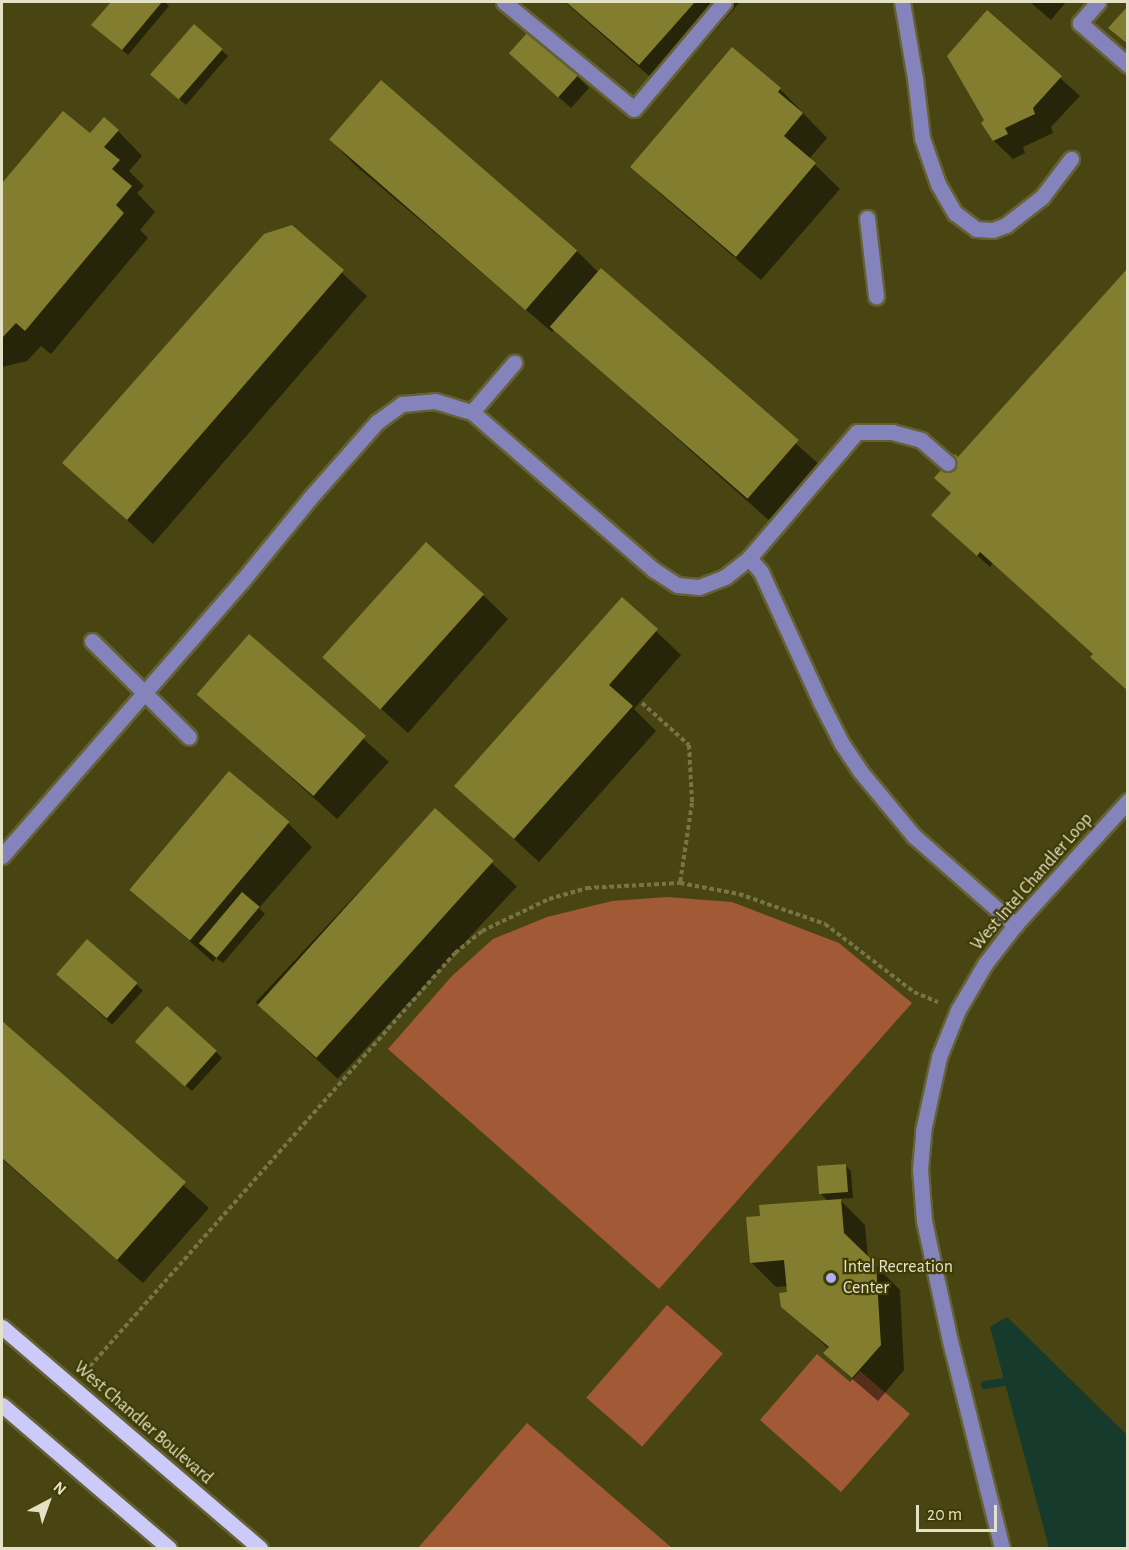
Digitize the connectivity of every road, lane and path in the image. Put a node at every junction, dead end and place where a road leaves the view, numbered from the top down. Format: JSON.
{"nodes":[{"id":1,"x":504,"y":2,"type":"edge"},
{"id":2,"x":724,"y":2,"type":"edge"},
{"id":3,"x":902,"y":2,"type":"edge"},
{"id":4,"x":1098,"y":2,"type":"edge"},
{"id":5,"x":1128,"y":65,"type":"edge"},
{"id":6,"x":1071,"y":159,"type":"dead end"},
{"id":7,"x":867,"y":218,"type":"dead end"},
{"id":8,"x":876,"y":296,"type":"dead end"},
{"id":9,"x":514,"y":363,"type":"dead end"},
{"id":10,"x":472,"y":412,"type":"junction"},
{"id":11,"x":947,"y":463,"type":"dead end"},
{"id":12,"x":749,"y":558,"type":"junction"},
{"id":13,"x":92,"y":641,"type":"dead end"},
{"id":14,"x":144,"y":693,"type":"junction"},
{"id":15,"x":642,"y":703,"type":"dead end"},
{"id":16,"x":189,"y":737,"type":"dead end"},
{"id":17,"x":1128,"y":801,"type":"edge"},
{"id":18,"x":2,"y":856,"type":"edge"},
{"id":19,"x":680,"y":883,"type":"junction"},
{"id":20,"x":1015,"y":925,"type":"junction"},
{"id":21,"x":958,"y":1010,"type":"junction"},
{"id":22,"x":2,"y":1327,"type":"edge"},
{"id":23,"x":71,"y":1387,"type":"junction"},
{"id":24,"x":2,"y":1404,"type":"edge"},
{"id":25,"x":169,"y":1548,"type":"edge"},
{"id":26,"x":260,"y":1548,"type":"edge"},
{"id":27,"x":1002,"y":1548,"type":"edge"}],
"edges":[{"from":1,"to":2,"type":"street"},
{"from":3,"to":6,"type":"street"},
{"from":4,"to":5,"type":"street"},
{"from":7,"to":8,"type":"street"},
{"from":9,"to":10,"type":"street"},
{"from":10,"to":12,"type":"street"},
{"from":10,"to":14,"type":"street"},
{"from":11,"to":12,"type":"street"},
{"from":12,"to":20,"type":"street"},
{"from":13,"to":14,"type":"street"},
{"from":14,"to":16,"type":"street"},
{"from":14,"to":18,"type":"street"},
{"from":15,"to":19,"type":"path"},
{"from":17,"to":20,"type":"street","name":"West Intel Chandler Loop"},
{"from":19,"to":21,"type":"path"},
{"from":19,"to":23,"type":"path"},
{"from":20,"to":21,"type":"street","name":"West Intel Chandler Loop"},
{"from":21,"to":27,"type":"street","name":"West Intel Chandler Loop"},
{"from":22,"to":23,"type":"main road","name":"West Chandler Boulevard"},
{"from":23,"to":26,"type":"main road","name":"West Chandler Boulevard"},
{"from":24,"to":25,"type":"main road"}]}
